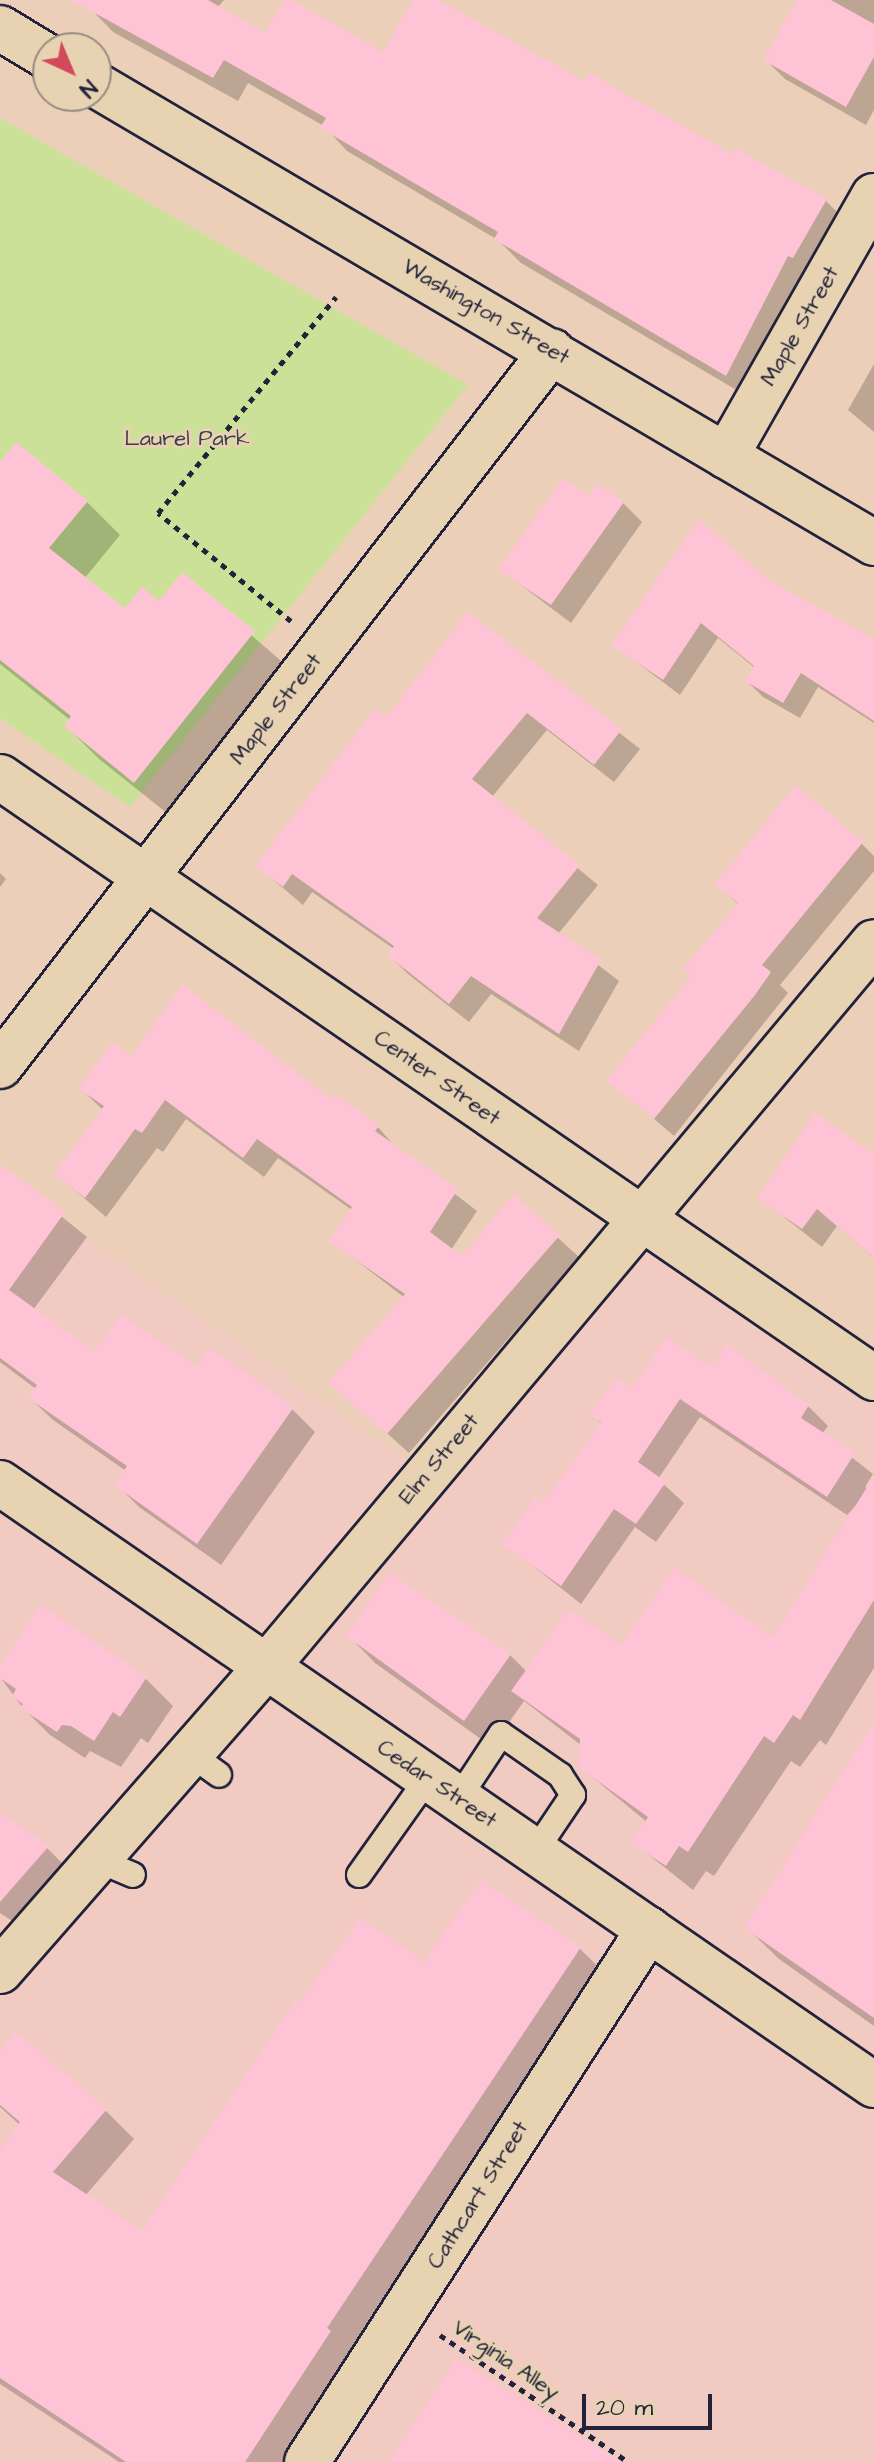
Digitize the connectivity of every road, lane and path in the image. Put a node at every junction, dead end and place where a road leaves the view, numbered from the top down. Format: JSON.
{"nodes":[{"id":1,"x":0,"y":28,"type":"edge"},
{"id":2,"x":32,"y":47,"type":"edge"},
{"id":3,"x":112,"y":94,"type":"edge"},
{"id":4,"x":874,"y":196,"type":"edge"},
{"id":5,"x":336,"y":297,"type":"dead end"},
{"id":6,"x":552,"y":351,"type":"junction"},
{"id":7,"x":726,"y":456,"type":"junction"},
{"id":8,"x":874,"y":543,"type":"edge"},
{"id":9,"x":297,"y":627,"type":"dead end"},
{"id":10,"x":0,"y":777,"type":"edge"},
{"id":11,"x":142,"y":875,"type":"junction"},
{"id":12,"x":874,"y":942,"type":"edge"},
{"id":13,"x":0,"y":1066,"type":"edge"},
{"id":14,"x":641,"y":1218,"type":"junction"},
{"id":15,"x":874,"y":1378,"type":"edge"},
{"id":16,"x":0,"y":1483,"type":"edge"},
{"id":17,"x":268,"y":1665,"type":"junction"},
{"id":18,"x":443,"y":1789,"type":"junction"},
{"id":19,"x":536,"y":1850,"type":"junction"},
{"id":20,"x":359,"y":1875,"type":"dead end"},
{"id":21,"x":649,"y":1929,"type":"junction"},
{"id":22,"x":0,"y":1971,"type":"edge"},
{"id":23,"x":874,"y":2085,"type":"edge"},
{"id":24,"x":404,"y":2312,"type":"junction"},
{"id":25,"x":307,"y":2462,"type":"edge"},
{"id":26,"x":628,"y":2462,"type":"edge"}],
"edges":[{"from":1,"to":2,"type":"street"},
{"from":3,"to":6,"type":"street","name":"Washington Street"},
{"from":4,"to":7,"type":"street","name":"Maple Street"},
{"from":5,"to":9,"type":"path"},
{"from":6,"to":7,"type":"street","name":"Washington Street"},
{"from":6,"to":11,"type":"street","name":"Maple Street"},
{"from":7,"to":8,"type":"street","name":"Washington Street"},
{"from":10,"to":11,"type":"street","name":"Center Street"},
{"from":11,"to":13,"type":"street","name":"Maple Street"},
{"from":11,"to":14,"type":"street","name":"Center Street"},
{"from":12,"to":14,"type":"street","name":"Elm Street"},
{"from":14,"to":15,"type":"street","name":"Center Street"},
{"from":14,"to":17,"type":"street","name":"Elm Street"},
{"from":16,"to":17,"type":"street","name":"Cedar Street"},
{"from":17,"to":18,"type":"street","name":"Cedar Street"},
{"from":17,"to":22,"type":"street","name":"Elm Street"},
{"from":18,"to":19,"type":"street","name":"Cedar Street"},
{"from":18,"to":19,"type":"lane"},
{"from":18,"to":20,"type":"lane"},
{"from":19,"to":21,"type":"street","name":"Cedar Street"},
{"from":21,"to":23,"type":"street","name":"Cedar Street"},
{"from":21,"to":24,"type":"street","name":"Cathcart Street"},
{"from":24,"to":25,"type":"street","name":"Cathcart Street"},
{"from":24,"to":26,"type":"path","name":"Virginia Alley"}]}
